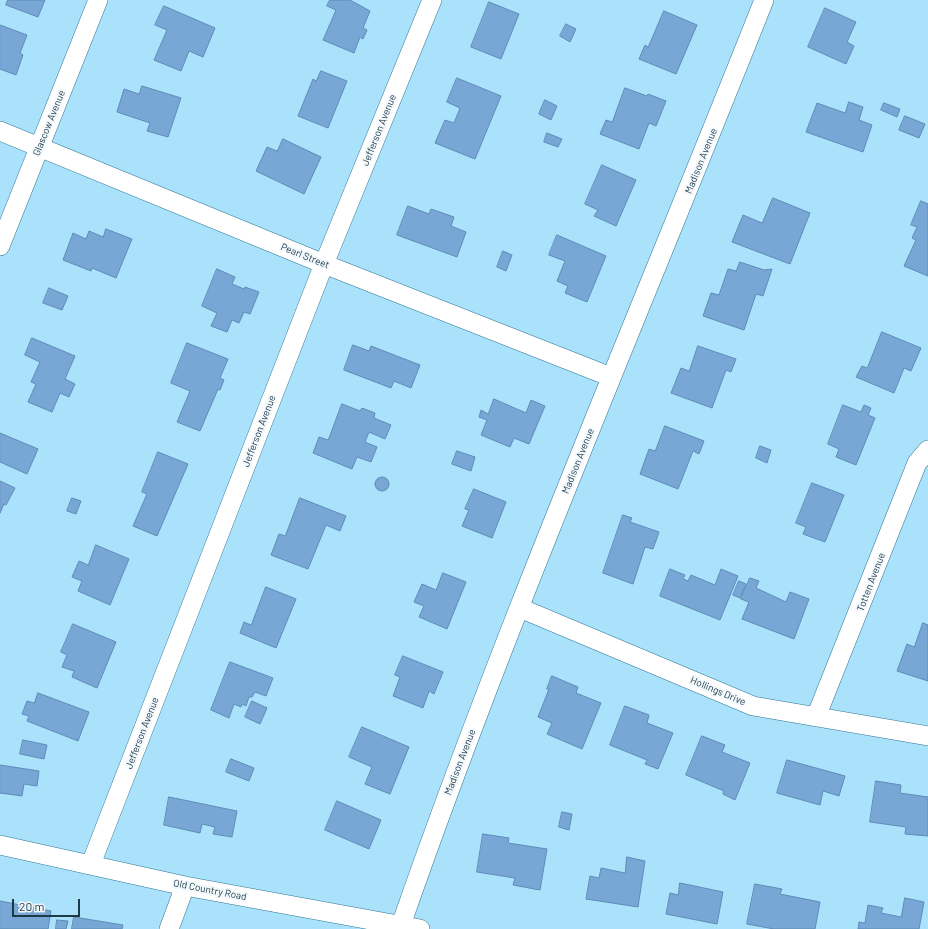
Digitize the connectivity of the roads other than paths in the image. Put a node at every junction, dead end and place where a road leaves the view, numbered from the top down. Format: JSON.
{"nodes":[{"id":1,"x":98,"y":0,"type":"edge"},
{"id":2,"x":432,"y":0,"type":"edge"},
{"id":3,"x":764,"y":0,"type":"edge"},
{"id":4,"x":0,"y":131,"type":"edge"},
{"id":5,"x":40,"y":146,"type":"junction"},
{"id":6,"x":0,"y":246,"type":"edge"},
{"id":7,"x":324,"y":264,"type":"junction"},
{"id":8,"x":611,"y":376,"type":"junction"},
{"id":9,"x":928,"y":450,"type":"edge"},
{"id":10,"x":520,"y":608,"type":"junction"},
{"id":11,"x":816,"y":717,"type":"junction"},
{"id":12,"x":928,"y":736,"type":"edge"},
{"id":13,"x":0,"y":845,"type":"edge"},
{"id":14,"x":91,"y":864,"type":"junction"},
{"id":15,"x":185,"y":886,"type":"junction"},
{"id":16,"x":401,"y":925,"type":"junction"},
{"id":17,"x":169,"y":929,"type":"edge"},
{"id":18,"x":420,"y":929,"type":"edge"}],
"edges":[{"from":1,"to":5,"type":"street","name":"Glascow Avenue"},
{"from":2,"to":7,"type":"street","name":"Jefferson Avenue"},
{"from":3,"to":8,"type":"street","name":"Madison Avenue"},
{"from":4,"to":5,"type":"street","name":"Pearl Street"},
{"from":5,"to":6,"type":"street","name":"Glascow Avenue"},
{"from":5,"to":7,"type":"street","name":"Pearl Street"},
{"from":7,"to":8,"type":"street","name":"Pearl Street"},
{"from":7,"to":14,"type":"street","name":"Jefferson Avenue"},
{"from":8,"to":10,"type":"street","name":"Madison Avenue"},
{"from":9,"to":11,"type":"street","name":"Totten Avenue"},
{"from":10,"to":11,"type":"street","name":"Hollings Drive"},
{"from":10,"to":16,"type":"street","name":"Madison Avenue"},
{"from":11,"to":12,"type":"street","name":"Hollings Drive"},
{"from":13,"to":14,"type":"street","name":"Old Country Road"},
{"from":14,"to":15,"type":"street","name":"Old Country Road"},
{"from":15,"to":16,"type":"street","name":"Old Country Road"},
{"from":15,"to":17,"type":"street"},
{"from":16,"to":18,"type":"street","name":"Old Country Road"}]}
